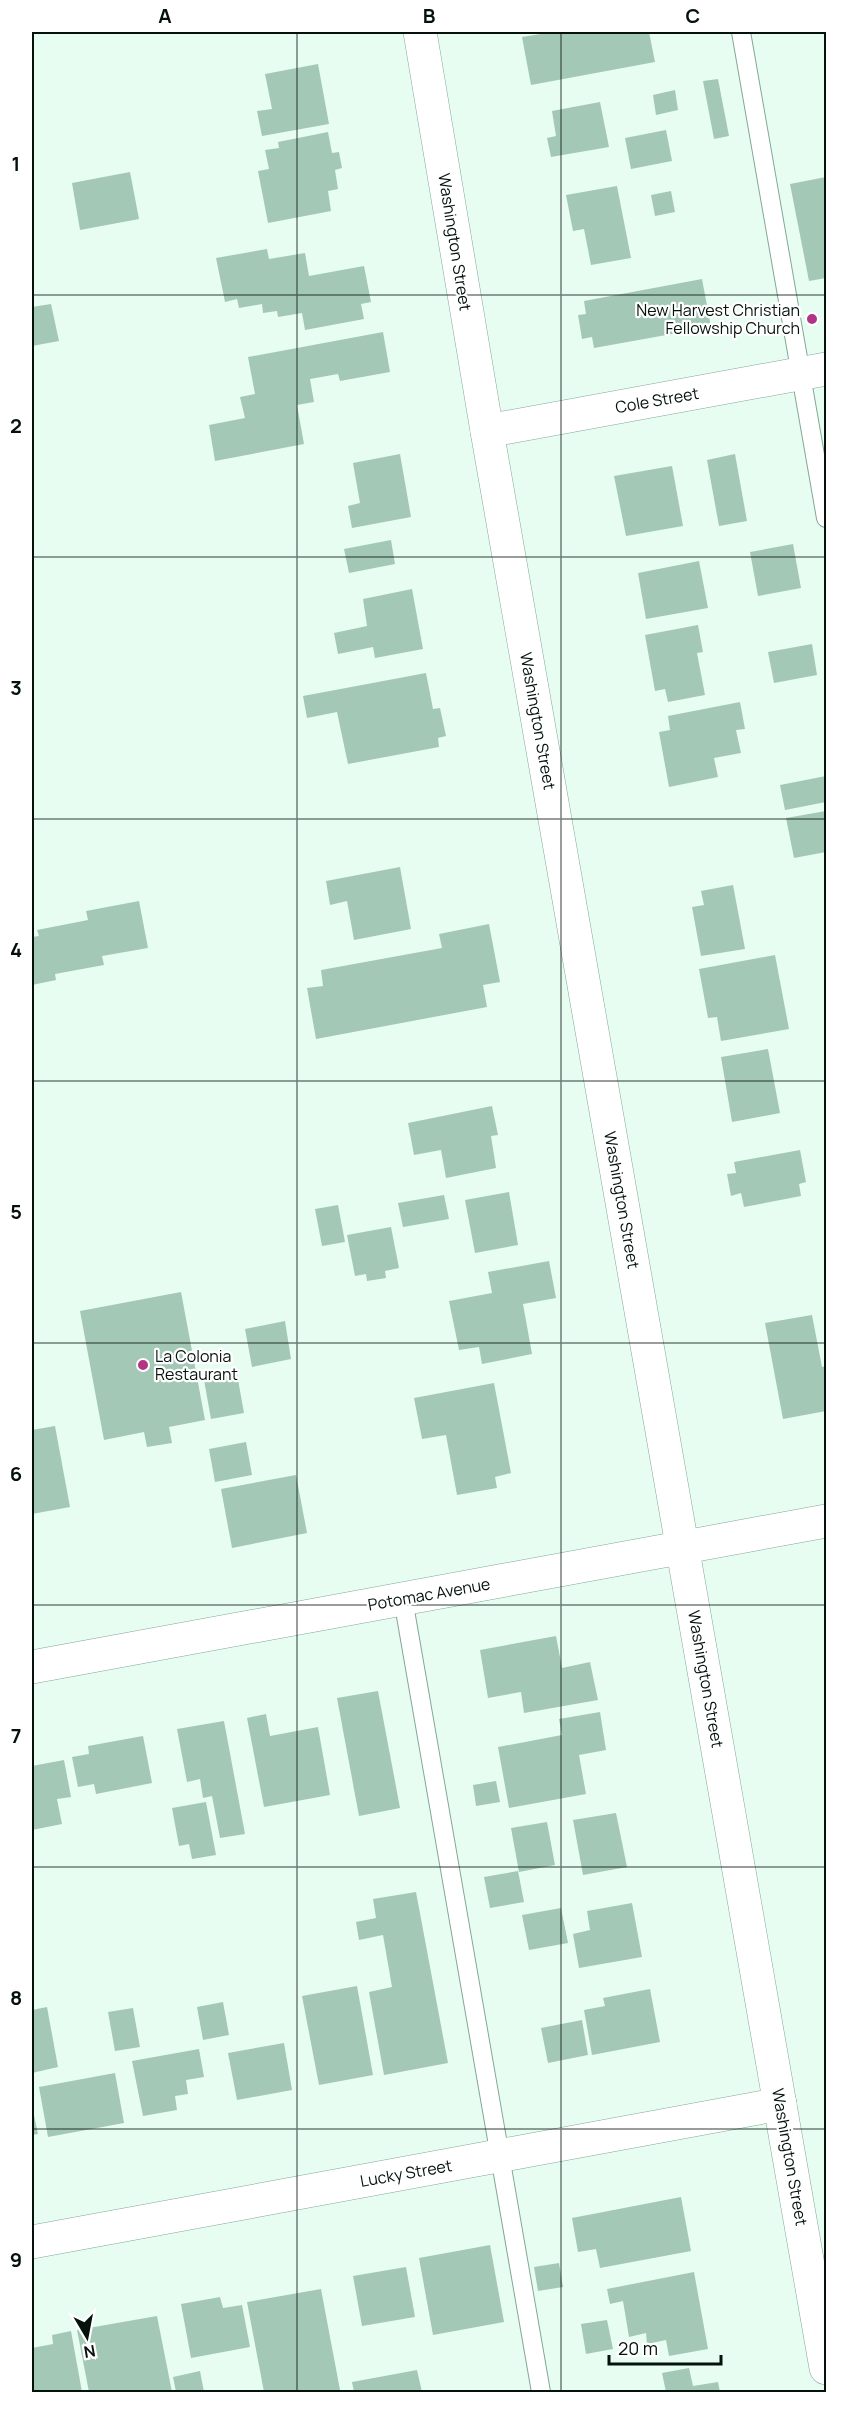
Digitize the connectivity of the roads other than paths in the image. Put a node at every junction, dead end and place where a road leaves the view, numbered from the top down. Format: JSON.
{"nodes":[{"id":1,"x":420,"y":32,"type":"edge"},
{"id":2,"x":741,"y":32,"type":"edge"},
{"id":3,"x":814,"y":371,"type":"edge"},
{"id":4,"x":487,"y":431,"type":"junction"},
{"id":5,"x":826,"y":518,"type":"edge"},
{"id":6,"x":826,"y":1521,"type":"edge"},
{"id":7,"x":683,"y":1548,"type":"junction"},
{"id":8,"x":403,"y":1599,"type":"junction"},
{"id":9,"x":32,"y":1667,"type":"edge"},
{"id":10,"x":780,"y":2104,"type":"junction"},
{"id":11,"x":501,"y":2156,"type":"junction"},
{"id":12,"x":32,"y":2242,"type":"edge"},
{"id":13,"x":826,"y":2368,"type":"edge"},
{"id":14,"x":541,"y":2392,"type":"edge"}],
"edges":[{"from":1,"to":4,"type":"street","name":"Washington Street"},
{"from":2,"to":3,"type":"lane"},
{"from":3,"to":4,"type":"street","name":"Cole Street"},
{"from":3,"to":5,"type":"lane"},
{"from":4,"to":7,"type":"street","name":"Washington Street"},
{"from":6,"to":7,"type":"street","name":"Potomac Avenue"},
{"from":7,"to":8,"type":"street","name":"Potomac Avenue"},
{"from":7,"to":10,"type":"street","name":"Washington Street"},
{"from":8,"to":9,"type":"street","name":"Potomac Avenue"},
{"from":8,"to":11,"type":"lane"},
{"from":10,"to":11,"type":"street","name":"Lucky Street"},
{"from":10,"to":13,"type":"street","name":"Washington Street"},
{"from":11,"to":12,"type":"street","name":"Lucky Street"},
{"from":11,"to":14,"type":"lane"}]}
